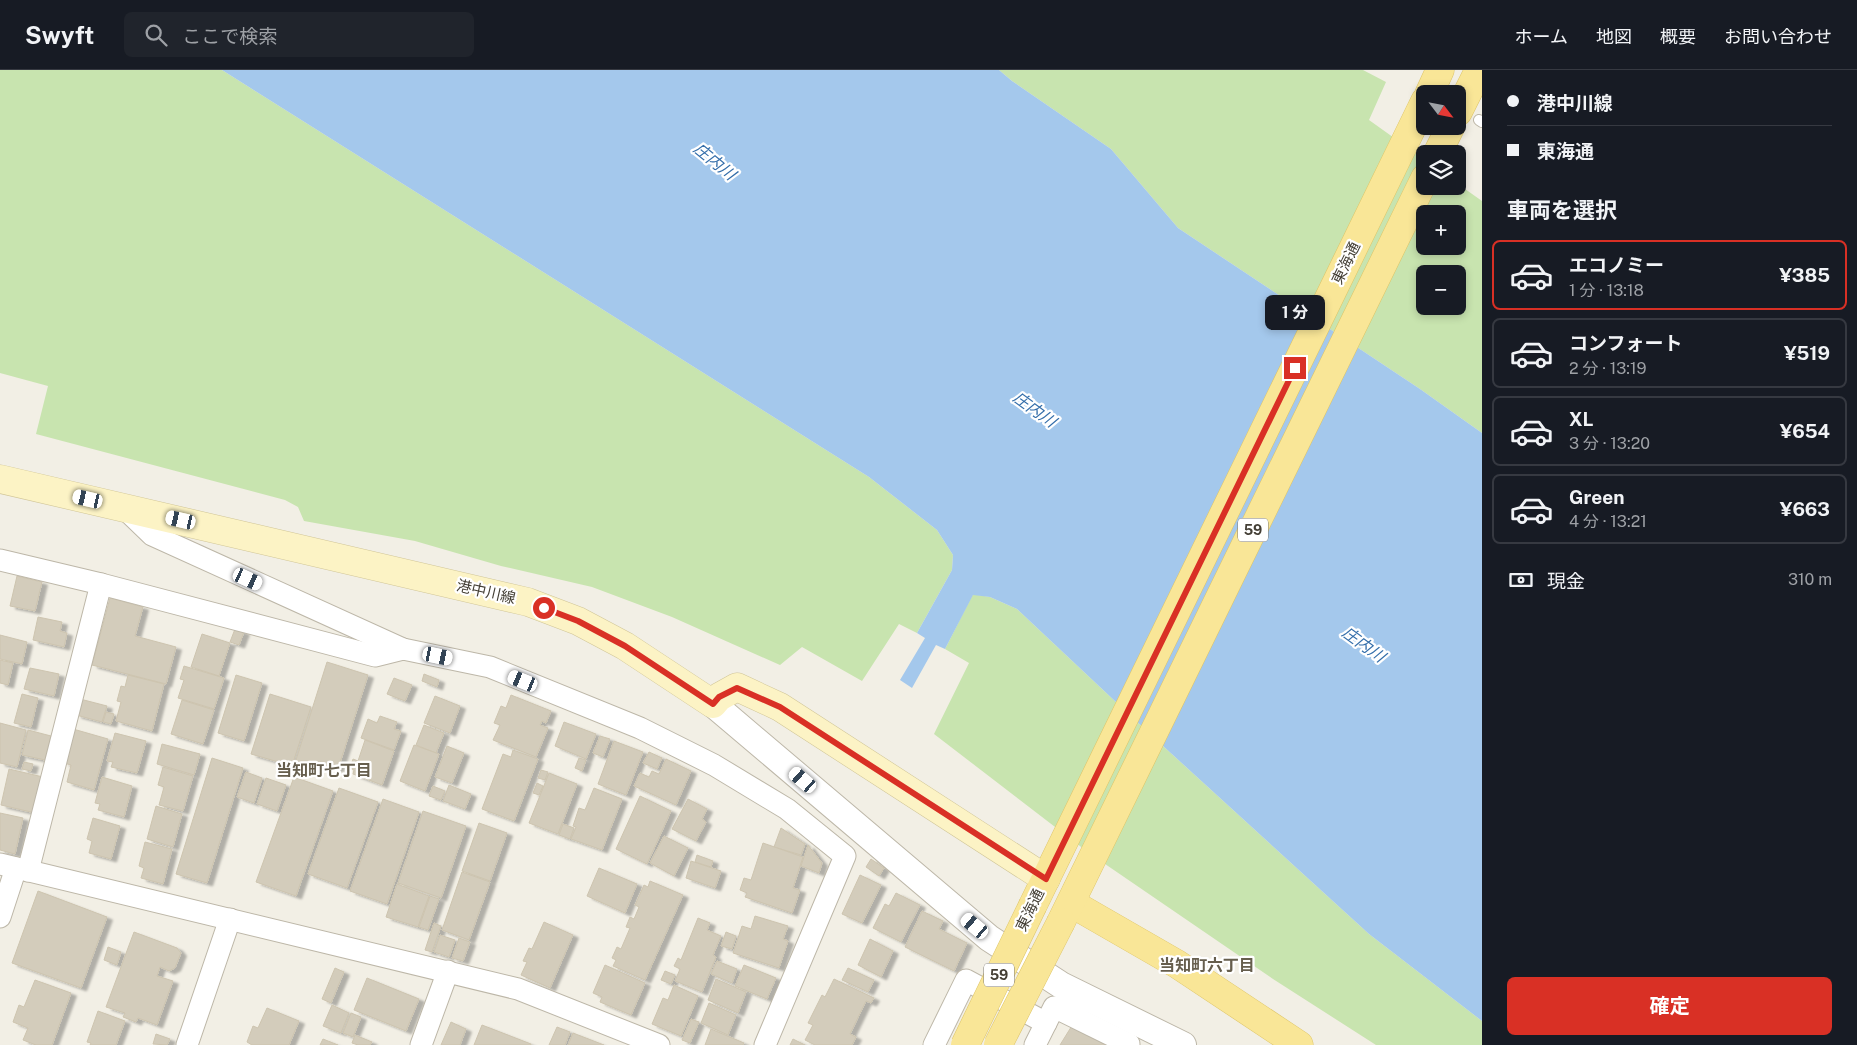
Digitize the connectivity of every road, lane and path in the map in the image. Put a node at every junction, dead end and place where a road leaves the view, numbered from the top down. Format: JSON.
{"nodes":[{"id":1,"x":1416,"y":120,"type":"edge"},
{"id":2,"x":1417,"y":195,"type":"edge"},
{"id":3,"x":0,"y":479,"type":"edge"},
{"id":4,"x":123,"y":507,"type":"junction"},
{"id":5,"x":0,"y":560,"type":"edge"},
{"id":6,"x":101,"y":584,"type":"junction"},
{"id":7,"x":403,"y":649,"type":"junction"},
{"id":8,"x":713,"y":704,"type":"junction"},
{"id":9,"x":15,"y":868,"type":"edge"},
{"id":10,"x":1050,"y":872,"type":"junction"},
{"id":11,"x":1071,"y":902,"type":"junction"},
{"id":12,"x":0,"y":917,"type":"edge"},
{"id":13,"x":230,"y":919,"type":"junction"},
{"id":14,"x":448,"y":971,"type":"junction"},
{"id":15,"x":1046,"y":1023,"type":"junction"},
{"id":16,"x":187,"y":1045,"type":"edge"},
{"id":17,"x":420,"y":1045,"type":"edge"},
{"id":18,"x":658,"y":1045,"type":"edge"},
{"id":19,"x":765,"y":1045,"type":"edge"},
{"id":20,"x":934,"y":1045,"type":"edge"},
{"id":21,"x":965,"y":1045,"type":"edge"},
{"id":22,"x":998,"y":1045,"type":"edge"},
{"id":23,"x":1035,"y":1045,"type":"edge"},
{"id":24,"x":1129,"y":1045,"type":"edge"},
{"id":25,"x":1183,"y":1045,"type":"edge"},
{"id":26,"x":1299,"y":1045,"type":"edge"}],
"edges":[{"from":1,"to":10,"type":"main road","name":"東海通","number":"59"},
{"from":2,"to":11,"type":"main road","number":"59"},
{"from":3,"to":4,"type":"main road","name":"港中川線"},
{"from":4,"to":7,"type":"street"},
{"from":4,"to":8,"type":"main road","name":"港中川線"},
{"from":5,"to":6,"type":"street"},
{"from":6,"to":7,"type":"street"},
{"from":6,"to":9,"type":"street"},
{"from":7,"to":19,"type":"street"},
{"from":8,"to":10,"type":"main road"},
{"from":8,"to":25,"type":"street"},
{"from":9,"to":12,"type":"street"},
{"from":9,"to":13,"type":"street"},
{"from":10,"to":21,"type":"main road","name":"東海通","number":"59","bridge":true},
{"from":11,"to":22,"type":"main road","number":"59","bridge":true},
{"from":11,"to":26,"type":"main road"},
{"from":13,"to":14,"type":"street"},
{"from":13,"to":16,"type":"street"},
{"from":14,"to":17,"type":"street"},
{"from":14,"to":18,"type":"street"},
{"from":15,"to":20,"type":"street"},
{"from":15,"to":23,"type":"street"},
{"from":15,"to":24,"type":"street"}]}
